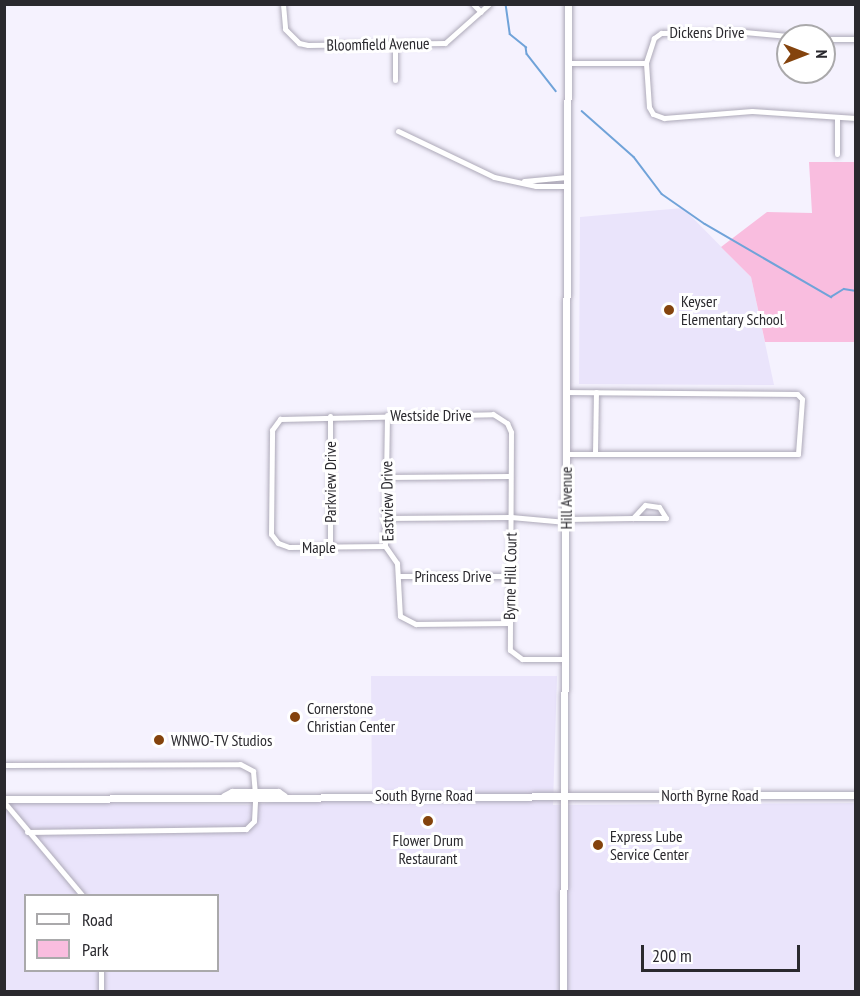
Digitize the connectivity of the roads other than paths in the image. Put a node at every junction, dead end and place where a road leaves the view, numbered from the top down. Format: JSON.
{"nodes":[{"id":1,"x":283,"y":4,"type":"edge"},
{"id":2,"x":473,"y":4,"type":"edge"},
{"id":3,"x":489,"y":4,"type":"edge"},
{"id":4,"x":568,"y":4,"type":"edge"},
{"id":5,"x":481,"y":12,"type":"junction"},
{"id":6,"x":776,"y":35,"type":"edge"},
{"id":7,"x":836,"y":39,"type":"edge"},
{"id":8,"x":855,"y":39,"type":"edge"},
{"id":9,"x":395,"y":44,"type":"junction"},
{"id":10,"x":568,"y":63,"type":"junction"},
{"id":11,"x":646,"y":63,"type":"junction"},
{"id":12,"x":395,"y":80,"type":"dead end"},
{"id":13,"x":855,"y":118,"type":"edge"},
{"id":14,"x":837,"y":119,"type":"junction"},
{"id":15,"x":398,"y":131,"type":"dead end"},
{"id":16,"x":837,"y":154,"type":"dead end"},
{"id":17,"x":567,"y":177,"type":"junction"},
{"id":18,"x":524,"y":181,"type":"junction"},
{"id":19,"x":567,"y":186,"type":"junction"},
{"id":20,"x":566,"y":392,"type":"junction"},
{"id":21,"x":596,"y":392,"type":"junction"},
{"id":22,"x":387,"y":415,"type":"junction"},
{"id":23,"x":330,"y":416,"type":"junction"},
{"id":24,"x":510,"y":444,"type":"joint"},
{"id":25,"x":566,"y":454,"type":"junction"},
{"id":26,"x":595,"y":454,"type":"junction"},
{"id":27,"x":510,"y":476,"type":"junction"},
{"id":28,"x":386,"y":477,"type":"junction"},
{"id":29,"x":511,"y":517,"type":"junction"},
{"id":30,"x":386,"y":518,"type":"junction"},
{"id":31,"x":633,"y":518,"type":"junction"},
{"id":32,"x":271,"y":520,"type":"joint"},
{"id":33,"x":566,"y":521,"type":"junction"},
{"id":34,"x":385,"y":546,"type":"junction"},
{"id":35,"x":330,"y":548,"type":"junction"},
{"id":36,"x":398,"y":576,"type":"junction"},
{"id":37,"x":509,"y":576,"type":"junction"},
{"id":38,"x":509,"y":623,"type":"junction"},
{"id":39,"x":565,"y":659,"type":"junction"},
{"id":40,"x":4,"y":765,"type":"edge"},
{"id":41,"x":564,"y":794,"type":"junction"},
{"id":42,"x":855,"y":795,"type":"edge"},
{"id":43,"x":255,"y":796,"type":"junction"},
{"id":44,"x":4,"y":800,"type":"edge"},
{"id":45,"x":27,"y":832,"type":"junction"},
{"id":46,"x":81,"y":894,"type":"edge"},
{"id":47,"x":101,"y":972,"type":"edge"},
{"id":48,"x":100,"y":992,"type":"edge"},
{"id":49,"x":564,"y":992,"type":"edge"}],
"edges":[{"from":1,"to":9,"type":"street","name":"Bloomfield Avenue"},
{"from":2,"to":5,"type":"street"},
{"from":3,"to":5,"type":"street","name":"Bloomfield Avenue"},
{"from":4,"to":10,"type":"main road","name":"Hill Avenue"},
{"from":5,"to":9,"type":"street","name":"Bloomfield Avenue"},
{"from":6,"to":11,"type":"street","name":"Dickens Drive"},
{"from":7,"to":8,"type":"street"},
{"from":9,"to":12,"type":"street"},
{"from":10,"to":11,"type":"street"},
{"from":10,"to":17,"type":"main road","name":"Hill Avenue"},
{"from":11,"to":14,"type":"street"},
{"from":13,"to":14,"type":"street"},
{"from":14,"to":16,"type":"street"},
{"from":15,"to":18,"type":"street"},
{"from":17,"to":18,"type":"street"},
{"from":17,"to":19,"type":"main road","name":"Hill Avenue"},
{"from":18,"to":19,"type":"street"},
{"from":19,"to":20,"type":"main road","name":"Hill Avenue"},
{"from":20,"to":21,"type":"street"},
{"from":20,"to":25,"type":"main road","name":"Hill Avenue"},
{"from":21,"to":26,"type":"street"},
{"from":21,"to":26,"type":"street"},
{"from":22,"to":23,"type":"street","name":"Westside Drive"},
{"from":22,"to":24,"type":"street","name":"Westside Drive"},
{"from":22,"to":28,"type":"street","name":"Eastview Drive"},
{"from":23,"to":32,"type":"street","name":"Westside Drive"},
{"from":23,"to":35,"type":"street","name":"Parkview Drive"},
{"from":24,"to":27,"type":"street","name":"Byrne Hill Court"},
{"from":25,"to":26,"type":"street"},
{"from":25,"to":33,"type":"main road","name":"Hill Avenue"},
{"from":27,"to":28,"type":"street"},
{"from":27,"to":29,"type":"street","name":"Byrne Hill Court"},
{"from":28,"to":30,"type":"street","name":"Eastview Drive"},
{"from":29,"to":30,"type":"street"},
{"from":29,"to":33,"type":"street"},
{"from":29,"to":37,"type":"street","name":"Byrne Hill Court"},
{"from":30,"to":34,"type":"street","name":"Eastview Drive"},
{"from":31,"to":31,"type":"street"},
{"from":31,"to":33,"type":"street"},
{"from":32,"to":35,"type":"street","name":"Maple"},
{"from":33,"to":39,"type":"main road","name":"Hill Avenue"},
{"from":34,"to":35,"type":"street","name":"Maple"},
{"from":34,"to":36,"type":"street","name":"Eastview Drive"},
{"from":36,"to":37,"type":"street","name":"Princess Drive"},
{"from":36,"to":38,"type":"street","name":"Eastview Drive"},
{"from":37,"to":38,"type":"street","name":"Byrne Hill Court"},
{"from":38,"to":39,"type":"street","name":"Byrne Hill Court"},
{"from":39,"to":41,"type":"main road","name":"Hill Avenue"},
{"from":40,"to":43,"type":"street"},
{"from":41,"to":42,"type":"main road","name":"North Byrne Road"},
{"from":41,"to":43,"type":"main road","name":"South Byrne Road"},
{"from":41,"to":49,"type":"main road","name":"Hill Avenue"},
{"from":43,"to":44,"type":"main road","name":"South Byrne Road"},
{"from":43,"to":45,"type":"street"},
{"from":44,"to":45,"type":"street"},
{"from":45,"to":46,"type":"street"},
{"from":47,"to":48,"type":"street"}]}
